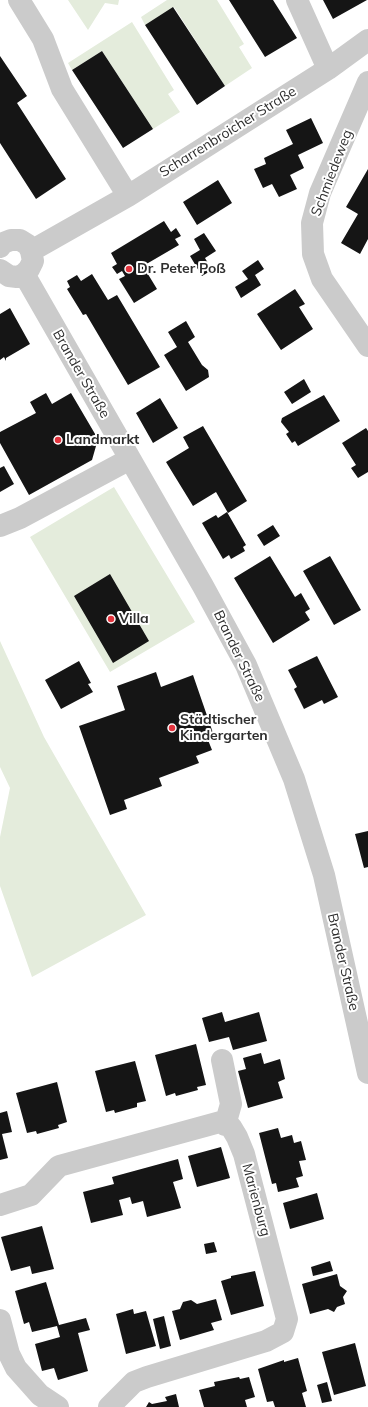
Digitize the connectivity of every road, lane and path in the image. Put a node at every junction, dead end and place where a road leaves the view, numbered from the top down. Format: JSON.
{"nodes":[{"id":1,"x":19,"y":0,"type":"edge"},
{"id":2,"x":296,"y":0,"type":"edge"},
{"id":3,"x":368,"y":40,"type":"edge"},
{"id":4,"x":328,"y":69,"type":"junction"},
{"id":5,"x":368,"y":82,"type":"edge"},
{"id":6,"x":128,"y":196,"type":"junction"},
{"id":7,"x":1,"y":242,"type":"edge"},
{"id":8,"x":31,"y":251,"type":"junction"},
{"id":9,"x":0,"y":270,"type":"edge"},
{"id":10,"x":24,"y":274,"type":"junction"},
{"id":11,"x":368,"y":346,"type":"edge"},
{"id":12,"x":130,"y":459,"type":"junction"},
{"id":13,"x":0,"y":526,"type":"edge"},
{"id":14,"x":222,"y":1060,"type":"dead end"},
{"id":15,"x":368,"y":1073,"type":"edge"},
{"id":16,"x":225,"y":1125,"type":"junction"},
{"id":17,"x":0,"y":1205,"type":"edge"},
{"id":18,"x":0,"y":1320,"type":"edge"},
{"id":19,"x":58,"y":1407,"type":"edge"},
{"id":20,"x":109,"y":1407,"type":"edge"}],
"edges":[{"from":1,"to":6,"type":"street"},
{"from":2,"to":4,"type":"street"},
{"from":3,"to":4,"type":"street","name":"Scharrenbroicher Straße"},
{"from":4,"to":6,"type":"street","name":"Scharrenbroicher Straße"},
{"from":5,"to":11,"type":"street","name":"Schmiedeweg"},
{"from":6,"to":8,"type":"street","name":"Scharrenbroicher Straße"},
{"from":7,"to":8,"type":"street"},
{"from":8,"to":10,"type":"street"},
{"from":9,"to":10,"type":"street"},
{"from":10,"to":12,"type":"street","name":"Brander Straße"},
{"from":12,"to":13,"type":"street"},
{"from":12,"to":15,"type":"street","name":"Brander Straße"},
{"from":14,"to":16,"type":"street"},
{"from":16,"to":17,"type":"street"},
{"from":16,"to":20,"type":"street","name":"Marienburg"},
{"from":18,"to":19,"type":"street"}]}
